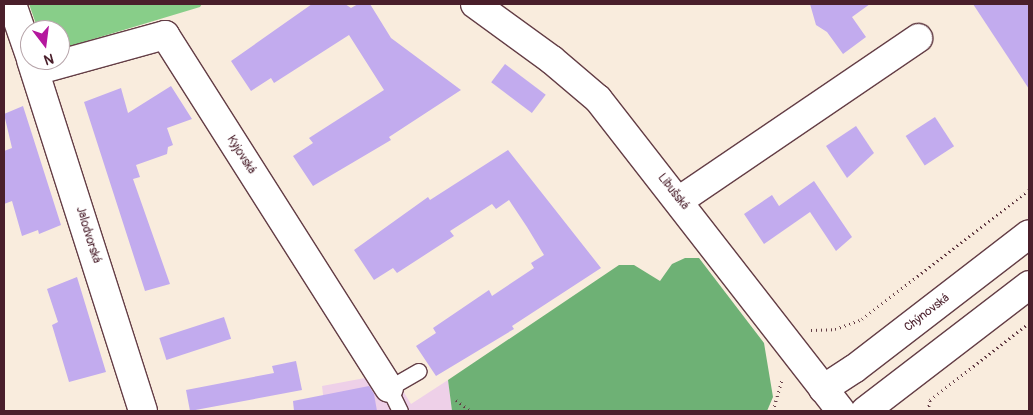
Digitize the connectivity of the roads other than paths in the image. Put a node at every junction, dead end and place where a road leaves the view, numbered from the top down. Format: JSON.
{"nodes":[{"id":1,"x":12,"y":4,"type":"edge"},
{"id":2,"x":474,"y":4,"type":"edge"},
{"id":3,"x":20,"y":27,"type":"edge"},
{"id":4,"x":918,"y":38,"type":"dead end"},
{"id":5,"x":70,"y":54,"type":"edge"},
{"id":6,"x":35,"y":70,"type":"edge"},
{"id":7,"x":680,"y":200,"type":"junction"},
{"id":8,"x":1029,"y":234,"type":"edge"},
{"id":9,"x":1029,"y":286,"type":"edge"},
{"id":10,"x":418,"y":372,"type":"dead end"},
{"id":11,"x":823,"y":389,"type":"junction"},
{"id":12,"x":395,"y":400,"type":"edge"},
{"id":13,"x":143,"y":411,"type":"edge"},
{"id":14,"x":841,"y":411,"type":"edge"},
{"id":15,"x":865,"y":411,"type":"edge"}],
"edges":[{"from":1,"to":3,"type":"street","name":"Jalodvorská"},
{"from":2,"to":7,"type":"street","name":"Libušská"},
{"from":4,"to":7,"type":"street"},
{"from":5,"to":12,"type":"street","name":"Kyjovská"},
{"from":6,"to":13,"type":"street","name":"Jalodvorská"},
{"from":7,"to":11,"type":"street","name":"Libušská"},
{"from":8,"to":11,"type":"street","name":"Chýnovská"},
{"from":9,"to":15,"type":"street"},
{"from":10,"to":12,"type":"lane"},
{"from":11,"to":14,"type":"street","name":"Libušská"}]}
